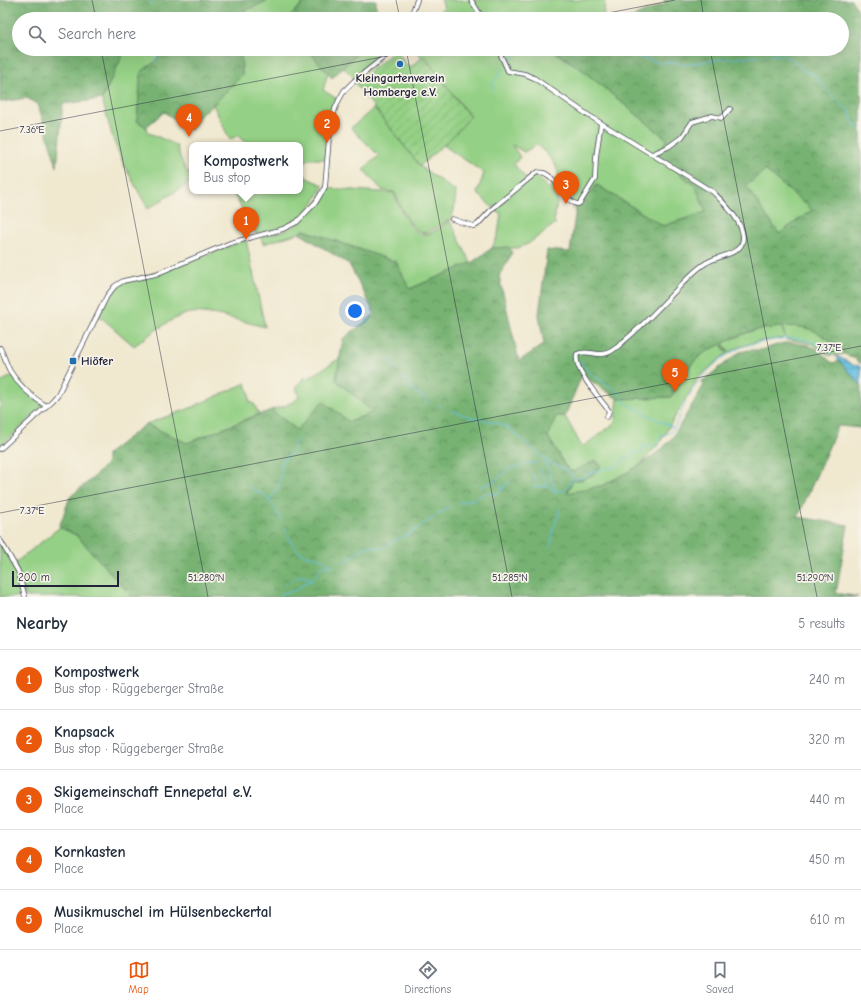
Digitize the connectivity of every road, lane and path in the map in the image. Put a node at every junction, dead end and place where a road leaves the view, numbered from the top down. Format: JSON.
{"nodes":[{"id":1,"x":417,"y":0,"type":"edge"},
{"id":2,"x":471,"y":0,"type":"edge"},
{"id":3,"x":413,"y":12,"type":"edge"},
{"id":4,"x":479,"y":12,"type":"edge"},
{"id":5,"x":385,"y":56,"type":"edge"},
{"id":6,"x":501,"y":56,"type":"edge"},
{"id":7,"x":730,"y":109,"type":"dead end"},
{"id":8,"x":601,"y":123,"type":"junction"},
{"id":9,"x":652,"y":154,"type":"junction"},
{"id":10,"x":452,"y":219,"type":"dead end"},
{"id":11,"x":0,"y":348,"type":"edge"},
{"id":12,"x":46,"y":406,"type":"junction"},
{"id":13,"x":607,"y":417,"type":"dead end"},
{"id":14,"x":0,"y":449,"type":"edge"},
{"id":15,"x":0,"y":540,"type":"edge"},
{"id":16,"x":25,"y":597,"type":"edge"}],
"edges":[{"from":1,"to":3,"type":"street"},
{"from":2,"to":4,"type":"street"},
{"from":5,"to":12,"type":"street"},
{"from":6,"to":8,"type":"street"},
{"from":7,"to":9,"type":"street"},
{"from":8,"to":9,"type":"street"},
{"from":8,"to":10,"type":"street"},
{"from":9,"to":13,"type":"street"},
{"from":11,"to":12,"type":"street"},
{"from":12,"to":14,"type":"street"},
{"from":15,"to":16,"type":"street"}]}
